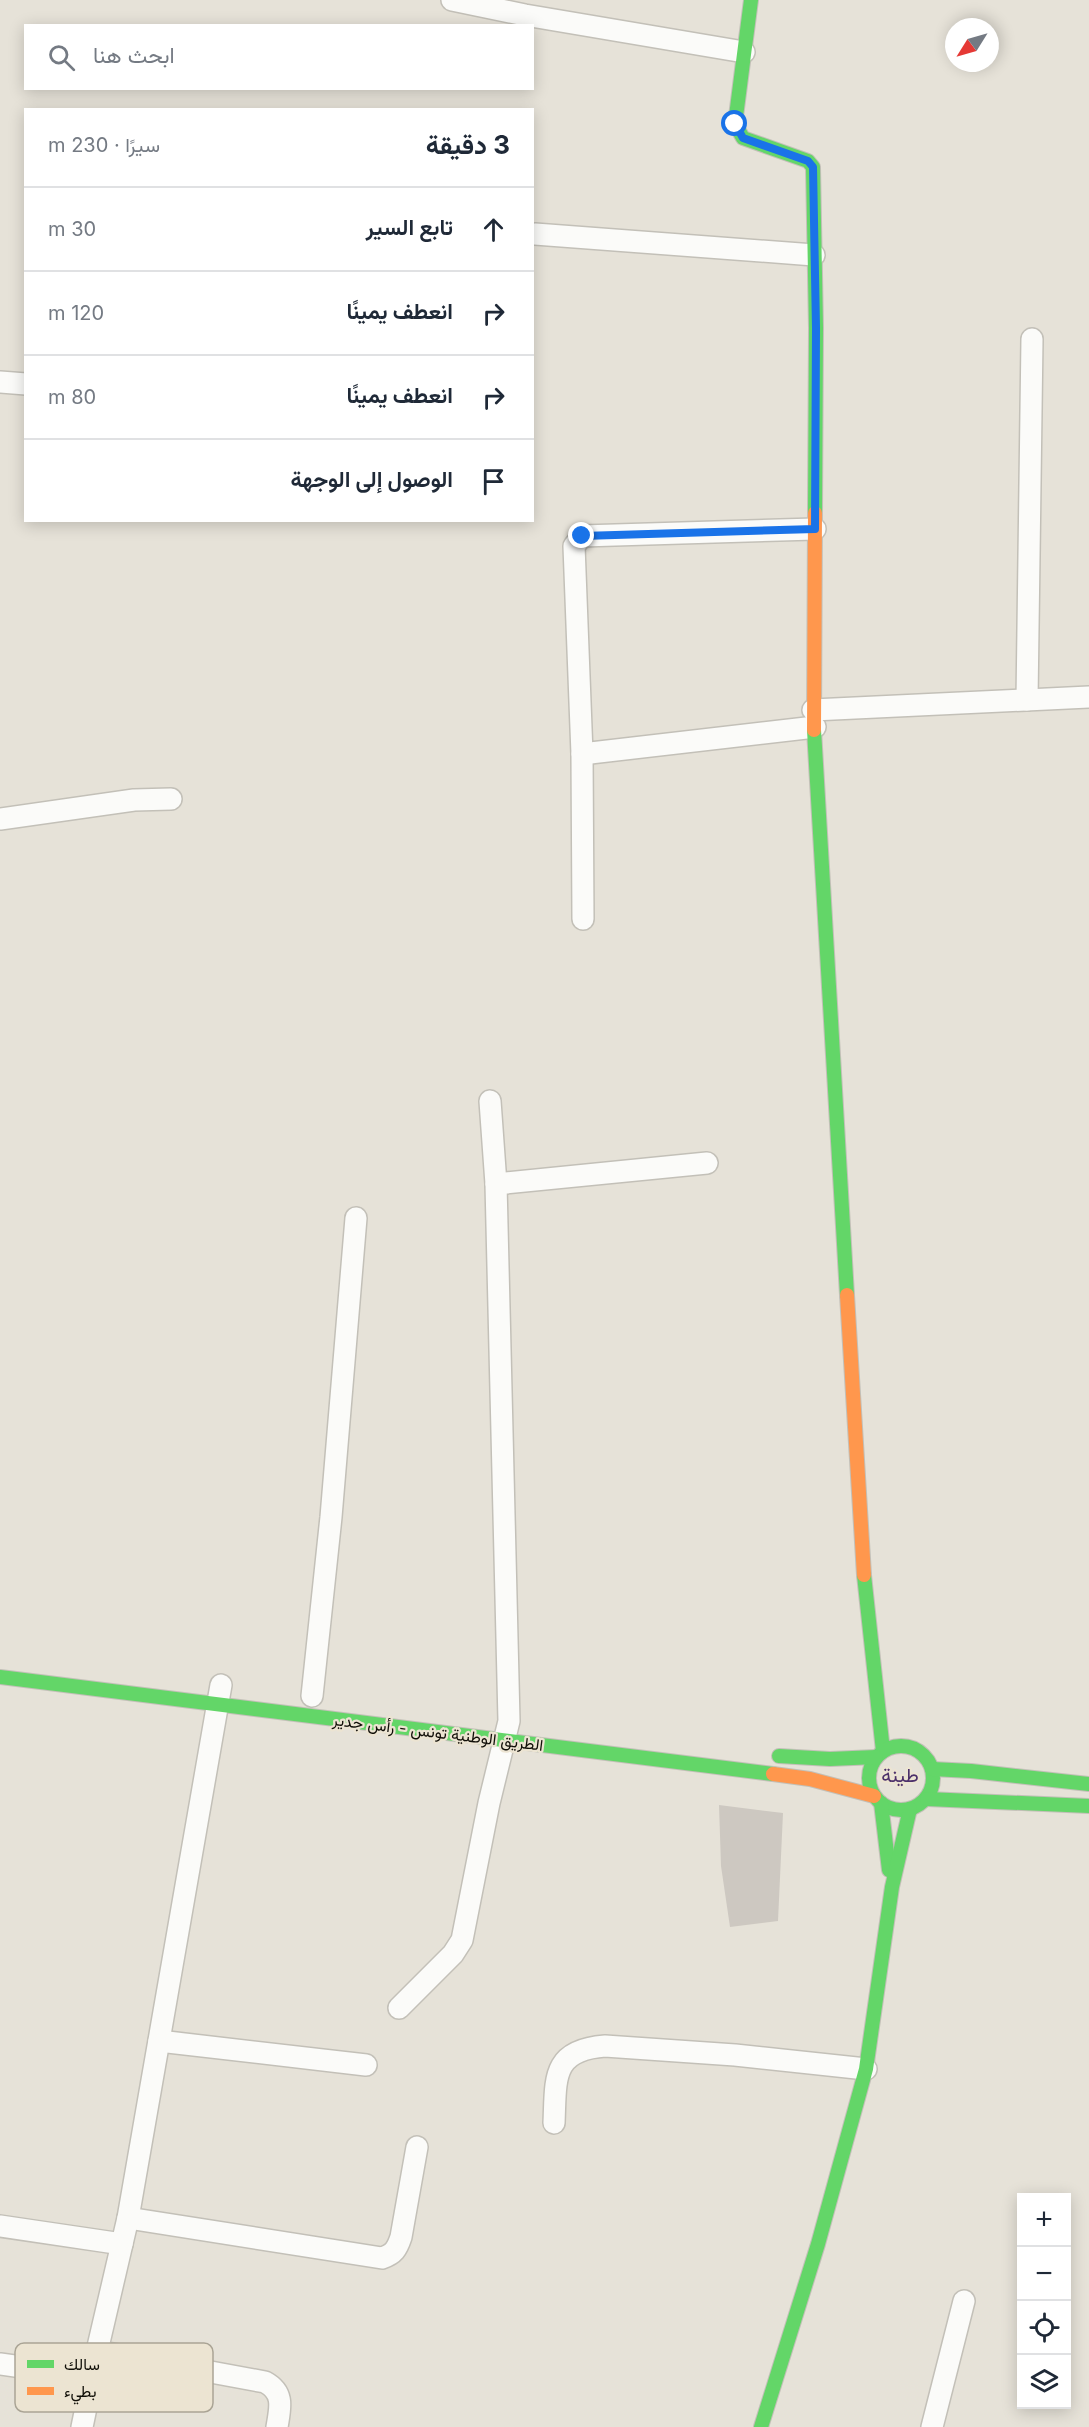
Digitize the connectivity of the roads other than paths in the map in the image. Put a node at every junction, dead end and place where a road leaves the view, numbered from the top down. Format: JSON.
{"nodes":[{"id":1,"x":452,"y":0,"type":"edge"},
{"id":2,"x":751,"y":0,"type":"edge"},
{"id":3,"x":744,"y":52,"type":"junction"},
{"id":4,"x":535,"y":234,"type":"dead end"},
{"id":5,"x":814,"y":255,"type":"junction"},
{"id":6,"x":1032,"y":339,"type":"dead end"},
{"id":7,"x":0,"y":382,"type":"edge"},
{"id":8,"x":24,"y":384,"type":"edge"},
{"id":9,"x":815,"y":529,"type":"junction"},
{"id":10,"x":1089,"y":697,"type":"edge"},
{"id":11,"x":1027,"y":700,"type":"junction"},
{"id":12,"x":814,"y":719,"type":"junction"},
{"id":13,"x":582,"y":754,"type":"junction"},
{"id":14,"x":171,"y":798,"type":"dead end"},
{"id":15,"x":0,"y":819,"type":"edge"},
{"id":16,"x":583,"y":920,"type":"dead end"},
{"id":17,"x":490,"y":1101,"type":"dead end"},
{"id":18,"x":707,"y":1163,"type":"dead end"},
{"id":19,"x":496,"y":1184,"type":"junction"},
{"id":20,"x":356,"y":1218,"type":"dead end"},
{"id":21,"x":0,"y":1677,"type":"edge"},
{"id":22,"x":221,"y":1690,"type":"junction"},
{"id":23,"x":312,"y":1696,"type":"dead end"},
{"id":24,"x":508,"y":1726,"type":"junction"},
{"id":25,"x":768,"y":1754,"type":"dead end"},
{"id":26,"x":879,"y":1754,"type":"junction"},
{"id":27,"x":932,"y":1769,"type":"junction"},
{"id":28,"x":1089,"y":1784,"type":"edge"},
{"id":29,"x":927,"y":1799,"type":"junction"},
{"id":30,"x":877,"y":1800,"type":"junction"},
{"id":31,"x":1089,"y":1806,"type":"edge"},
{"id":32,"x":910,"y":1809,"type":"junction"},
{"id":33,"x":892,"y":1887,"type":"junction"},
{"id":34,"x":399,"y":2008,"type":"dead end"},
{"id":35,"x":159,"y":2041,"type":"junction"},
{"id":36,"x":366,"y":2065,"type":"dead end"},
{"id":37,"x":866,"y":2069,"type":"junction"},
{"id":38,"x":554,"y":2123,"type":"dead end"},
{"id":39,"x":417,"y":2147,"type":"dead end"},
{"id":40,"x":128,"y":2218,"type":"junction"},
{"id":41,"x":0,"y":2226,"type":"edge"},
{"id":42,"x":122,"y":2244,"type":"junction"},
{"id":43,"x":964,"y":2301,"type":"dead end"},
{"id":44,"x":99,"y":2343,"type":"edge"},
{"id":45,"x":0,"y":2364,"type":"edge"},
{"id":46,"x":15,"y":2366,"type":"edge"},
{"id":47,"x":213,"y":2372,"type":"edge"},
{"id":48,"x":85,"y":2412,"type":"edge"},
{"id":49,"x":82,"y":2427,"type":"edge"},
{"id":50,"x":277,"y":2427,"type":"edge"},
{"id":51,"x":761,"y":2427,"type":"edge"},
{"id":52,"x":932,"y":2427,"type":"edge"}],
"edges":[{"from":1,"to":3,"type":"street"},
{"from":2,"to":3,"type":"main road"},
{"from":3,"to":5,"type":"main road"},
{"from":4,"to":5,"type":"street"},
{"from":5,"to":9,"type":"main road"},
{"from":6,"to":11,"type":"street"},
{"from":7,"to":8,"type":"street"},
{"from":9,"to":12,"type":"main road"},
{"from":9,"to":13,"type":"street"},
{"from":10,"to":11,"type":"street"},
{"from":11,"to":12,"type":"street"},
{"from":12,"to":13,"type":"street"},
{"from":12,"to":26,"type":"main road"},
{"from":13,"to":16,"type":"street"},
{"from":14,"to":15,"type":"street"},
{"from":17,"to":19,"type":"street"},
{"from":18,"to":19,"type":"street"},
{"from":19,"to":24,"type":"street"},
{"from":20,"to":23,"type":"street"},
{"from":21,"to":22,"type":"main road","name":"الطريق الوطنية تونس - رأس جدير"},
{"from":22,"to":24,"type":"main road","name":"الطريق الوطنية تونس - رأس جدير"},
{"from":22,"to":35,"type":"street"},
{"from":24,"to":30,"type":"main road","name":"الطريق الوطنية تونس - رأس جدير"},
{"from":24,"to":34,"type":"street"},
{"from":25,"to":26,"type":"main road"},
{"from":26,"to":27,"type":"main road"},
{"from":26,"to":30,"type":"main road"},
{"from":27,"to":28,"type":"main road"},
{"from":27,"to":29,"type":"main road"},
{"from":29,"to":31,"type":"main road"},
{"from":29,"to":32,"type":"main road"},
{"from":30,"to":32,"type":"main road"},
{"from":30,"to":33,"type":"main road"},
{"from":32,"to":33,"type":"main road"},
{"from":33,"to":37,"type":"main road"},
{"from":35,"to":36,"type":"street"},
{"from":35,"to":40,"type":"street"},
{"from":37,"to":38,"type":"street"},
{"from":37,"to":51,"type":"main road"},
{"from":39,"to":40,"type":"street"},
{"from":40,"to":42,"type":"street"},
{"from":41,"to":42,"type":"street"},
{"from":42,"to":44,"type":"street"},
{"from":43,"to":52,"type":"street"},
{"from":45,"to":46,"type":"street"},
{"from":47,"to":50,"type":"street"},
{"from":48,"to":49,"type":"street"}]}
